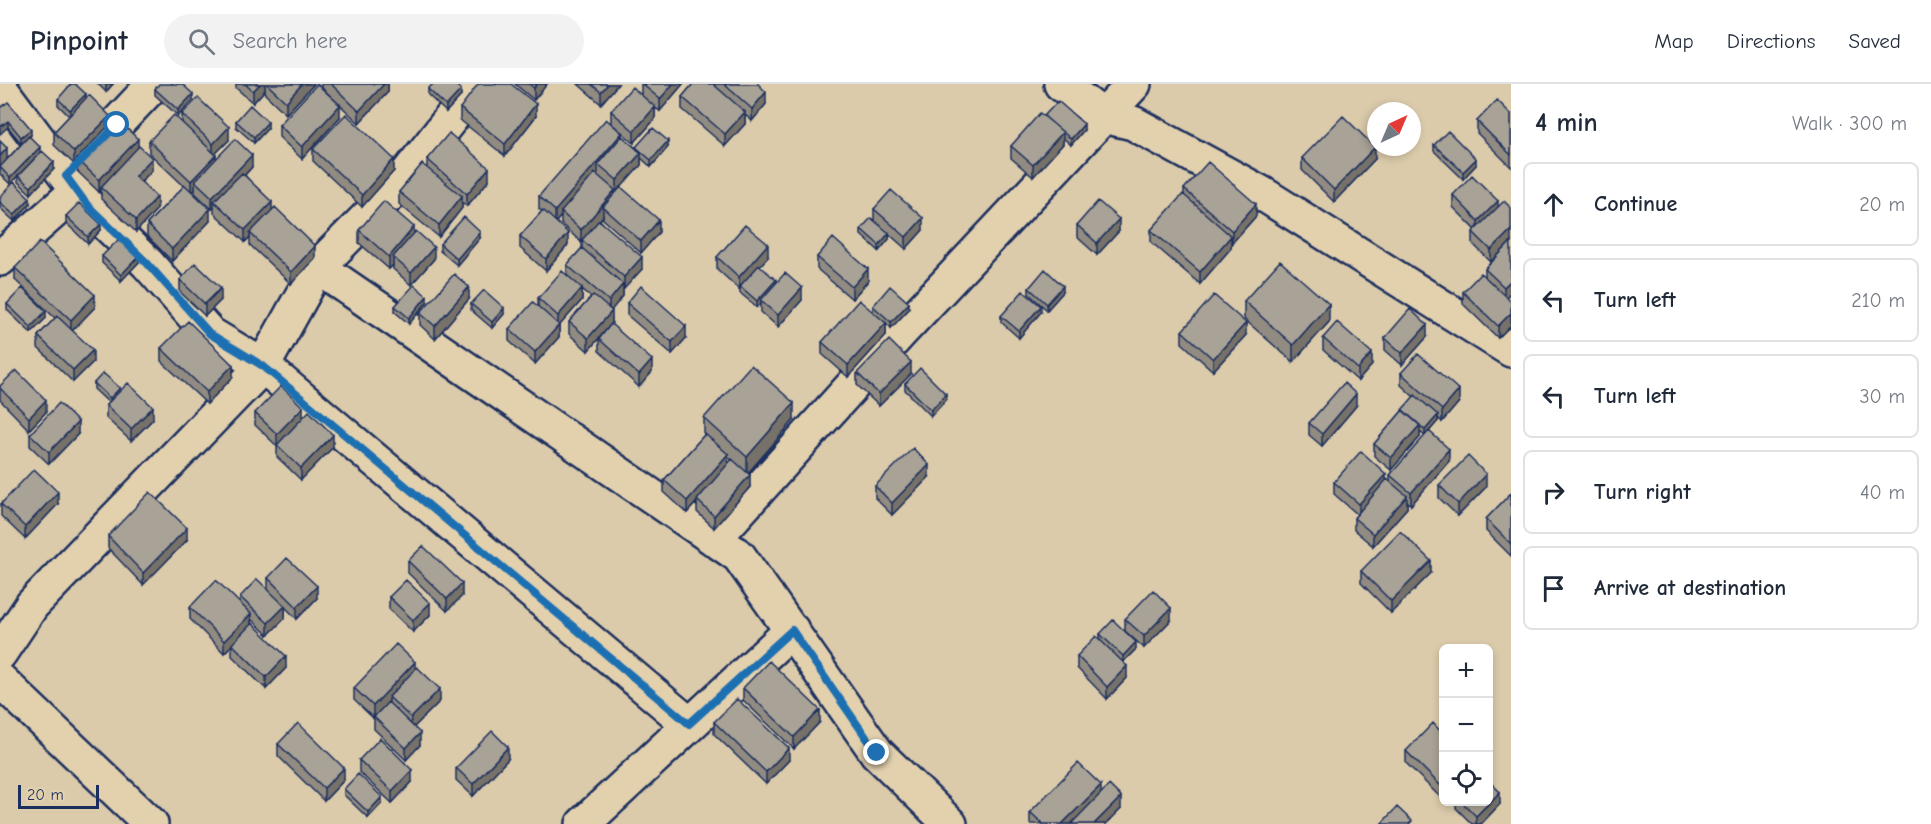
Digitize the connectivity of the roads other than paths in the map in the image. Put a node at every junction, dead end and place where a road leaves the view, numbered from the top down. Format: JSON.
{"nodes":[{"id":1,"x":154,"y":84,"type":"edge"},
{"id":2,"x":478,"y":84,"type":"edge"},
{"id":3,"x":1061,"y":84,"type":"edge"},
{"id":4,"x":1134,"y":84,"type":"edge"},
{"id":5,"x":0,"y":88,"type":"edge"},
{"id":6,"x":1103,"y":116,"type":"junction"},
{"id":7,"x":72,"y":184,"type":"junction"},
{"id":8,"x":0,"y":259,"type":"edge"},
{"id":9,"x":318,"y":267,"type":"junction"},
{"id":10,"x":1511,"y":350,"type":"edge"},
{"id":11,"x":263,"y":366,"type":"junction"},
{"id":12,"x":714,"y":539,"type":"junction"},
{"id":13,"x":792,"y":630,"type":"junction"},
{"id":14,"x":0,"y":653,"type":"edge"},
{"id":15,"x":0,"y":680,"type":"edge"},
{"id":16,"x":689,"y":724,"type":"junction"},
{"id":17,"x":151,"y":824,"type":"edge"},
{"id":18,"x":583,"y":824,"type":"edge"},
{"id":19,"x":950,"y":824,"type":"edge"}],
"edges":[{"from":1,"to":7,"type":"street"},
{"from":2,"to":9,"type":"street"},
{"from":3,"to":6,"type":"street"},
{"from":4,"to":6,"type":"street"},
{"from":5,"to":7,"type":"street"},
{"from":6,"to":10,"type":"street"},
{"from":6,"to":12,"type":"street"},
{"from":7,"to":8,"type":"street"},
{"from":7,"to":11,"type":"street"},
{"from":9,"to":11,"type":"street"},
{"from":9,"to":12,"type":"street"},
{"from":11,"to":14,"type":"street"},
{"from":11,"to":16,"type":"street"},
{"from":12,"to":13,"type":"street"},
{"from":13,"to":16,"type":"street"},
{"from":13,"to":19,"type":"street"},
{"from":15,"to":17,"type":"street"},
{"from":16,"to":18,"type":"street"}]}
